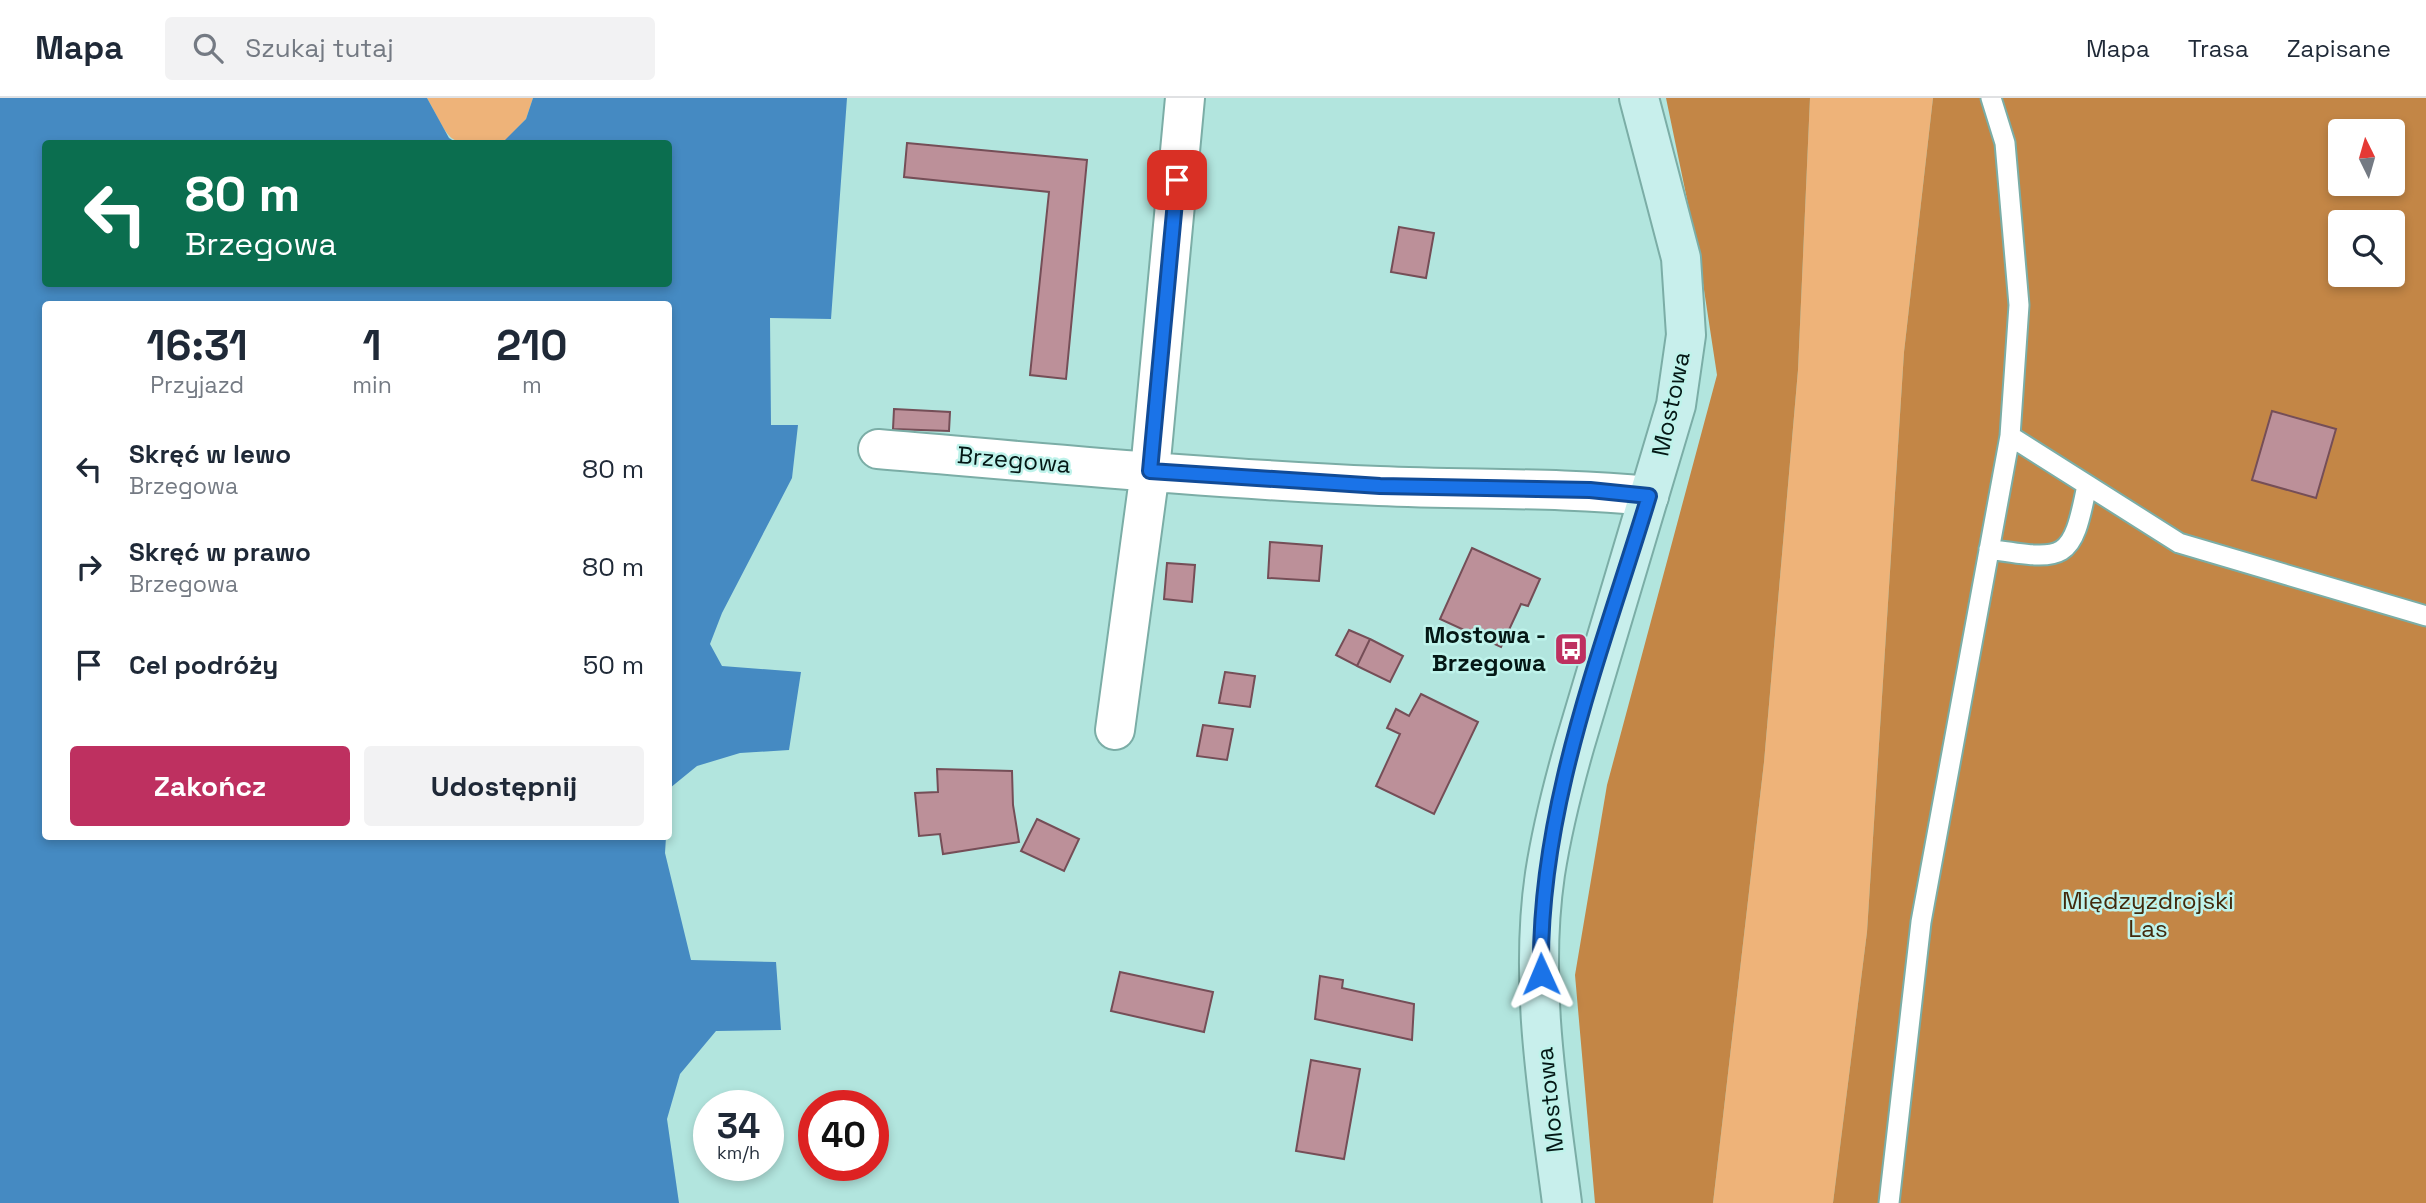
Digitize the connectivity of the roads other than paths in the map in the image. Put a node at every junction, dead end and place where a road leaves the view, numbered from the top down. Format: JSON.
{"nodes":[{"id":1,"x":1185,"y":98,"type":"edge"},
{"id":2,"x":1639,"y":98,"type":"edge"},
{"id":3,"x":1991,"y":98,"type":"edge"},
{"id":4,"x":2010,"y":436,"type":"junction"},
{"id":5,"x":878,"y":449,"type":"dead end"},
{"id":6,"x":1150,"y":471,"type":"junction"},
{"id":7,"x":2087,"y":485,"type":"junction"},
{"id":8,"x":1649,"y":496,"type":"junction"},
{"id":9,"x":1989,"y":549,"type":"junction"},
{"id":10,"x":2426,"y":616,"type":"edge"},
{"id":11,"x":1115,"y":730,"type":"dead end"},
{"id":12,"x":1562,"y":1203,"type":"edge"},
{"id":13,"x":1889,"y":1203,"type":"edge"}],
"edges":[{"from":1,"to":6,"type":"street"},
{"from":2,"to":8,"type":"street","name":"Mostowa"},
{"from":3,"to":4,"type":"lane"},
{"from":4,"to":7,"type":"lane"},
{"from":4,"to":9,"type":"lane"},
{"from":5,"to":6,"type":"street","name":"Brzegowa"},
{"from":6,"to":8,"type":"street","name":"Brzegowa"},
{"from":6,"to":11,"type":"street"},
{"from":7,"to":9,"type":"lane"},
{"from":7,"to":10,"type":"lane"},
{"from":8,"to":12,"type":"street","name":"Mostowa"},
{"from":9,"to":13,"type":"lane"}]}
